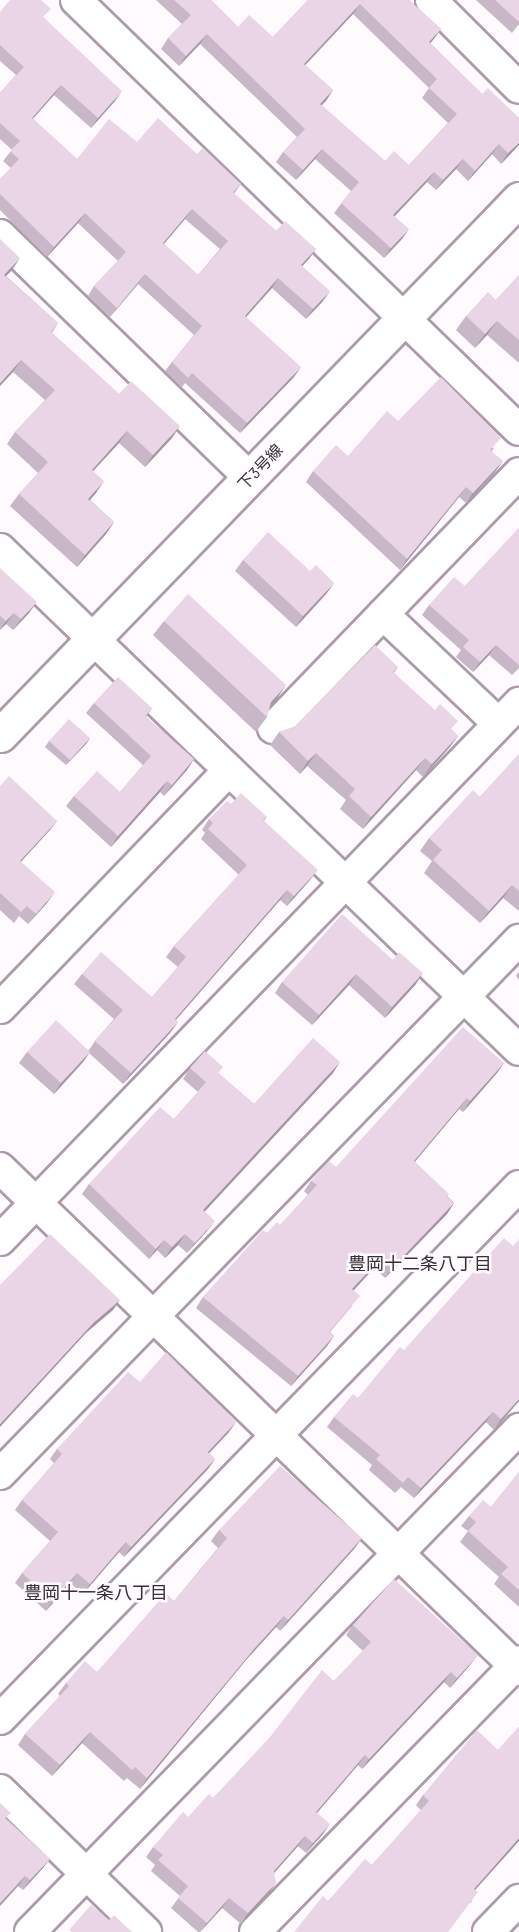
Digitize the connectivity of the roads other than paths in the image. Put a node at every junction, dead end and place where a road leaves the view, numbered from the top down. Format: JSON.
{"nodes":[{"id":1,"x":76,"y":0,"type":"edge"},
{"id":2,"x":431,"y":0,"type":"edge"},
{"id":3,"x":519,"y":88,"type":"edge"},
{"id":4,"x":519,"y":199,"type":"edge"},
{"id":5,"x":0,"y":235,"type":"edge"},
{"id":6,"x":404,"y":319,"type":"junction"},
{"id":7,"x":519,"y":430,"type":"edge"},
{"id":8,"x":519,"y":473,"type":"edge"},
{"id":9,"x":249,"y":478,"type":"junction"},
{"id":10,"x":0,"y":549,"type":"edge"},
{"id":11,"x":383,"y":614,"type":"junction"},
{"id":12,"x":93,"y":639,"type":"junction"},
{"id":13,"x":509,"y":713,"type":"edge"},
{"id":14,"x":273,"y":728,"type":"dead end"},
{"id":15,"x":0,"y":735,"type":"edge"},
{"id":16,"x":229,"y":770,"type":"junction"},
{"id":17,"x":347,"y":882,"type":"junction"},
{"id":18,"x":519,"y":940,"type":"edge"},
{"id":19,"x":464,"y":997,"type":"junction"},
{"id":20,"x":0,"y":1008,"type":"edge"},
{"id":21,"x":519,"y":1050,"type":"edge"},
{"id":22,"x":0,"y":1168,"type":"edge"},
{"id":23,"x":519,"y":1186,"type":"edge"},
{"id":24,"x":35,"y":1203,"type":"junction"},
{"id":25,"x":0,"y":1240,"type":"edge"},
{"id":26,"x":153,"y":1318,"type":"junction"},
{"id":27,"x":519,"y":1429,"type":"edge"},
{"id":28,"x":275,"y":1437,"type":"junction"},
{"id":29,"x":0,"y":1474,"type":"edge"},
{"id":30,"x":398,"y":1553,"type":"junction"},
{"id":31,"x":518,"y":1666,"type":"edge"},
{"id":32,"x":0,"y":1719,"type":"edge"},
{"id":33,"x":0,"y":1790,"type":"edge"},
{"id":34,"x":86,"y":1874,"type":"junction"},
{"id":35,"x":519,"y":1900,"type":"edge"},
{"id":36,"x":30,"y":1932,"type":"edge"},
{"id":37,"x":146,"y":1932,"type":"edge"},
{"id":38,"x":255,"y":1932,"type":"edge"},
{"id":39,"x":488,"y":1932,"type":"edge"}],
"edges":[{"from":1,"to":6,"type":"street"},
{"from":2,"to":3,"type":"street"},
{"from":4,"to":6,"type":"street","name":"下3号線"},
{"from":5,"to":9,"type":"street"},
{"from":6,"to":7,"type":"street"},
{"from":6,"to":9,"type":"street","name":"下3号線"},
{"from":8,"to":11,"type":"street"},
{"from":9,"to":12,"type":"street","name":"下3号線"},
{"from":10,"to":12,"type":"street"},
{"from":11,"to":13,"type":"street"},
{"from":11,"to":14,"type":"street"},
{"from":12,"to":15,"type":"street","name":"下3号線"},
{"from":12,"to":16,"type":"street"},
{"from":13,"to":17,"type":"street"},
{"from":16,"to":17,"type":"street"},
{"from":16,"to":20,"type":"street"},
{"from":17,"to":19,"type":"street"},
{"from":17,"to":24,"type":"street"},
{"from":18,"to":19,"type":"street"},
{"from":19,"to":21,"type":"street"},
{"from":19,"to":26,"type":"street"},
{"from":22,"to":24,"type":"street"},
{"from":23,"to":28,"type":"street"},
{"from":24,"to":25,"type":"street"},
{"from":24,"to":26,"type":"street"},
{"from":26,"to":28,"type":"street"},
{"from":26,"to":29,"type":"street"},
{"from":27,"to":30,"type":"street"},
{"from":28,"to":30,"type":"street"},
{"from":28,"to":32,"type":"street"},
{"from":30,"to":31,"type":"street"},
{"from":30,"to":34,"type":"street"},
{"from":31,"to":38,"type":"street"},
{"from":33,"to":34,"type":"street"},
{"from":34,"to":36,"type":"street"},
{"from":34,"to":37,"type":"street"},
{"from":35,"to":39,"type":"street"}]}
